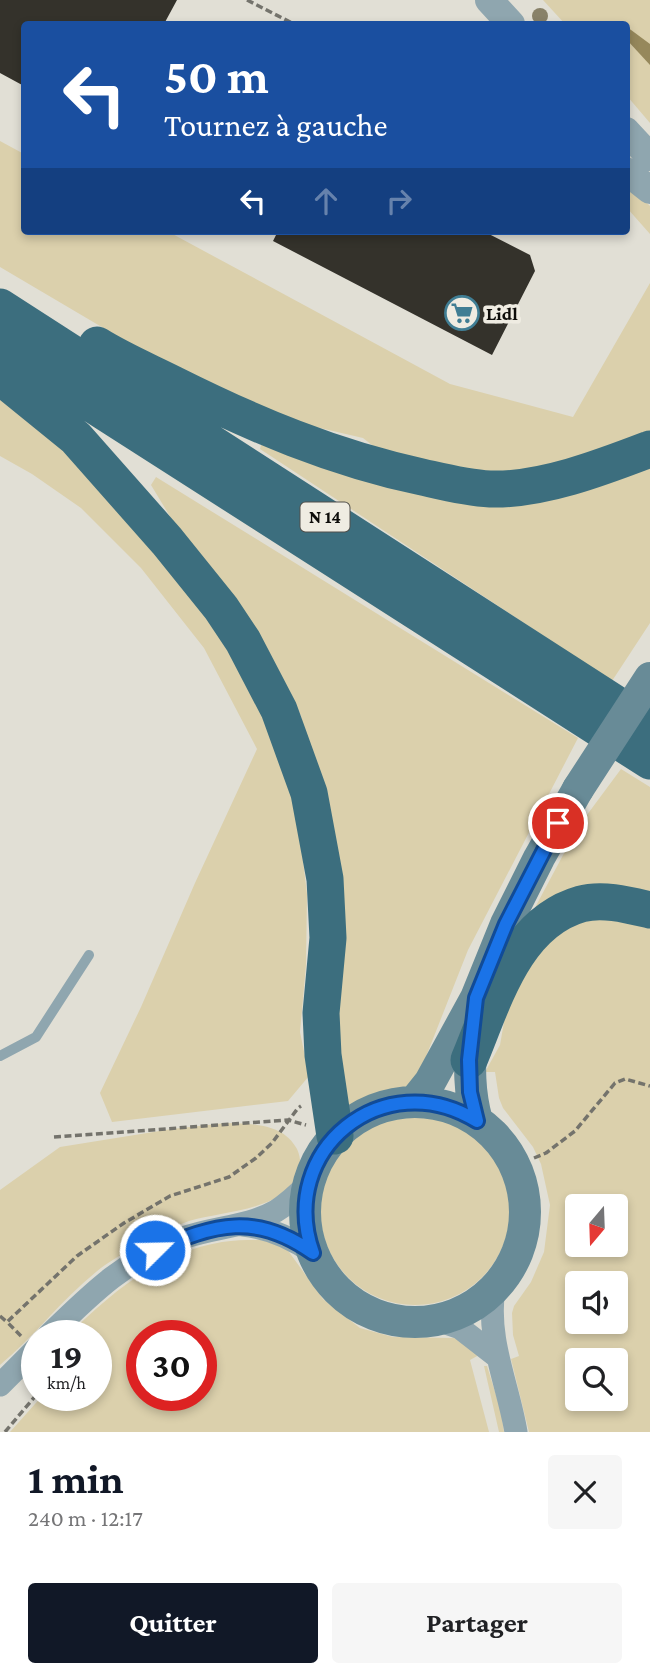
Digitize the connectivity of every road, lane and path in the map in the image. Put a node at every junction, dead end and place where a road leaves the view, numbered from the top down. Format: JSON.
{"nodes":[{"id":1,"x":247,"y":0,"type":"edge"},
{"id":2,"x":489,"y":0,"type":"edge"},
{"id":3,"x":508,"y":0,"type":"edge"},
{"id":4,"x":288,"y":21,"type":"edge"},
{"id":5,"x":508,"y":21,"type":"edge"},
{"id":6,"x":527,"y":21,"type":"edge"},
{"id":7,"x":630,"y":135,"type":"edge"},
{"id":8,"x":650,"y":157,"type":"edge"},
{"id":9,"x":630,"y":174,"type":"edge"},
{"id":10,"x":650,"y":190,"type":"edge"},
{"id":11,"x":0,"y":286,"type":"edge"},
{"id":12,"x":0,"y":307,"type":"edge"},
{"id":13,"x":0,"y":345,"type":"edge"},
{"id":14,"x":0,"y":376,"type":"edge"},
{"id":15,"x":650,"y":449,"type":"edge"},
{"id":16,"x":650,"y":678,"type":"edge"},
{"id":17,"x":650,"y":726,"type":"edge"},
{"id":18,"x":650,"y":761,"type":"edge"},
{"id":19,"x":650,"y":910,"type":"edge"},
{"id":20,"x":89,"y":955,"type":"dead end"},
{"id":21,"x":476,"y":998,"type":"junction"},
{"id":22,"x":0,"y":1056,"type":"edge"},
{"id":23,"x":469,"y":1060,"type":"junction"},
{"id":24,"x":650,"y":1086,"type":"edge"},
{"id":25,"x":414,"y":1102,"type":"junction"},
{"id":26,"x":307,"y":1104,"type":"dead end"},
{"id":27,"x":288,"y":1120,"type":"junction"},
{"id":28,"x":477,"y":1121,"type":"junction"},
{"id":29,"x":54,"y":1137,"type":"dead end"},
{"id":30,"x":534,"y":1158,"type":"dead end"},
{"id":31,"x":321,"y":1159,"type":"junction"},
{"id":32,"x":240,"y":1224,"type":"junction"},
{"id":33,"x":313,"y":1253,"type":"junction"},
{"id":34,"x":494,"y":1289,"type":"junction"},
{"id":35,"x":0,"y":1316,"type":"edge"},
{"id":36,"x":64,"y":1320,"type":"edge"},
{"id":37,"x":437,"y":1320,"type":"junction"},
{"id":38,"x":7,"y":1322,"type":"junction"},
{"id":39,"x":21,"y":1331,"type":"edge"},
{"id":40,"x":496,"y":1356,"type":"junction"},
{"id":41,"x":21,"y":1363,"type":"edge"},
{"id":42,"x":0,"y":1385,"type":"edge"},
{"id":43,"x":21,"y":1411,"type":"edge"},
{"id":44,"x":5,"y":1432,"type":"edge"},
{"id":45,"x":516,"y":1432,"type":"edge"}],
"edges":[{"from":1,"to":4,"type":"path"},
{"from":2,"to":5,"type":"street"},
{"from":3,"to":6,"type":"street"},
{"from":7,"to":8,"type":"street"},
{"from":9,"to":10,"type":"street"},
{"from":11,"to":15,"type":"highway"},
{"from":12,"to":17,"type":"highway","number":"N 14"},
{"from":13,"to":18,"type":"highway","number":"N 14"},
{"from":14,"to":31,"type":"highway"},
{"from":16,"to":21,"type":"main road","bridge":true},
{"from":19,"to":23,"type":"highway"},
{"from":20,"to":22,"type":"lane"},
{"from":21,"to":23,"type":"main road"},
{"from":21,"to":25,"type":"main road"},
{"from":23,"to":28,"type":"main road"},
{"from":24,"to":30,"type":"path"},
{"from":25,"to":28,"type":"main road"},
{"from":25,"to":31,"type":"main road"},
{"from":26,"to":27,"type":"path"},
{"from":27,"to":29,"type":"path"},
{"from":27,"to":31,"type":"path"},
{"from":27,"to":38,"type":"path"},
{"from":28,"to":34,"type":"main road"},
{"from":31,"to":32,"type":"street"},
{"from":31,"to":33,"type":"main road"},
{"from":32,"to":33,"type":"street"},
{"from":32,"to":36,"type":"street"},
{"from":33,"to":37,"type":"main road"},
{"from":34,"to":37,"type":"main road"},
{"from":34,"to":40,"type":"street"},
{"from":35,"to":38,"type":"path"},
{"from":37,"to":40,"type":"street"},
{"from":38,"to":39,"type":"path"},
{"from":40,"to":45,"type":"street"},
{"from":41,"to":42,"type":"street"},
{"from":43,"to":44,"type":"path"}]}
